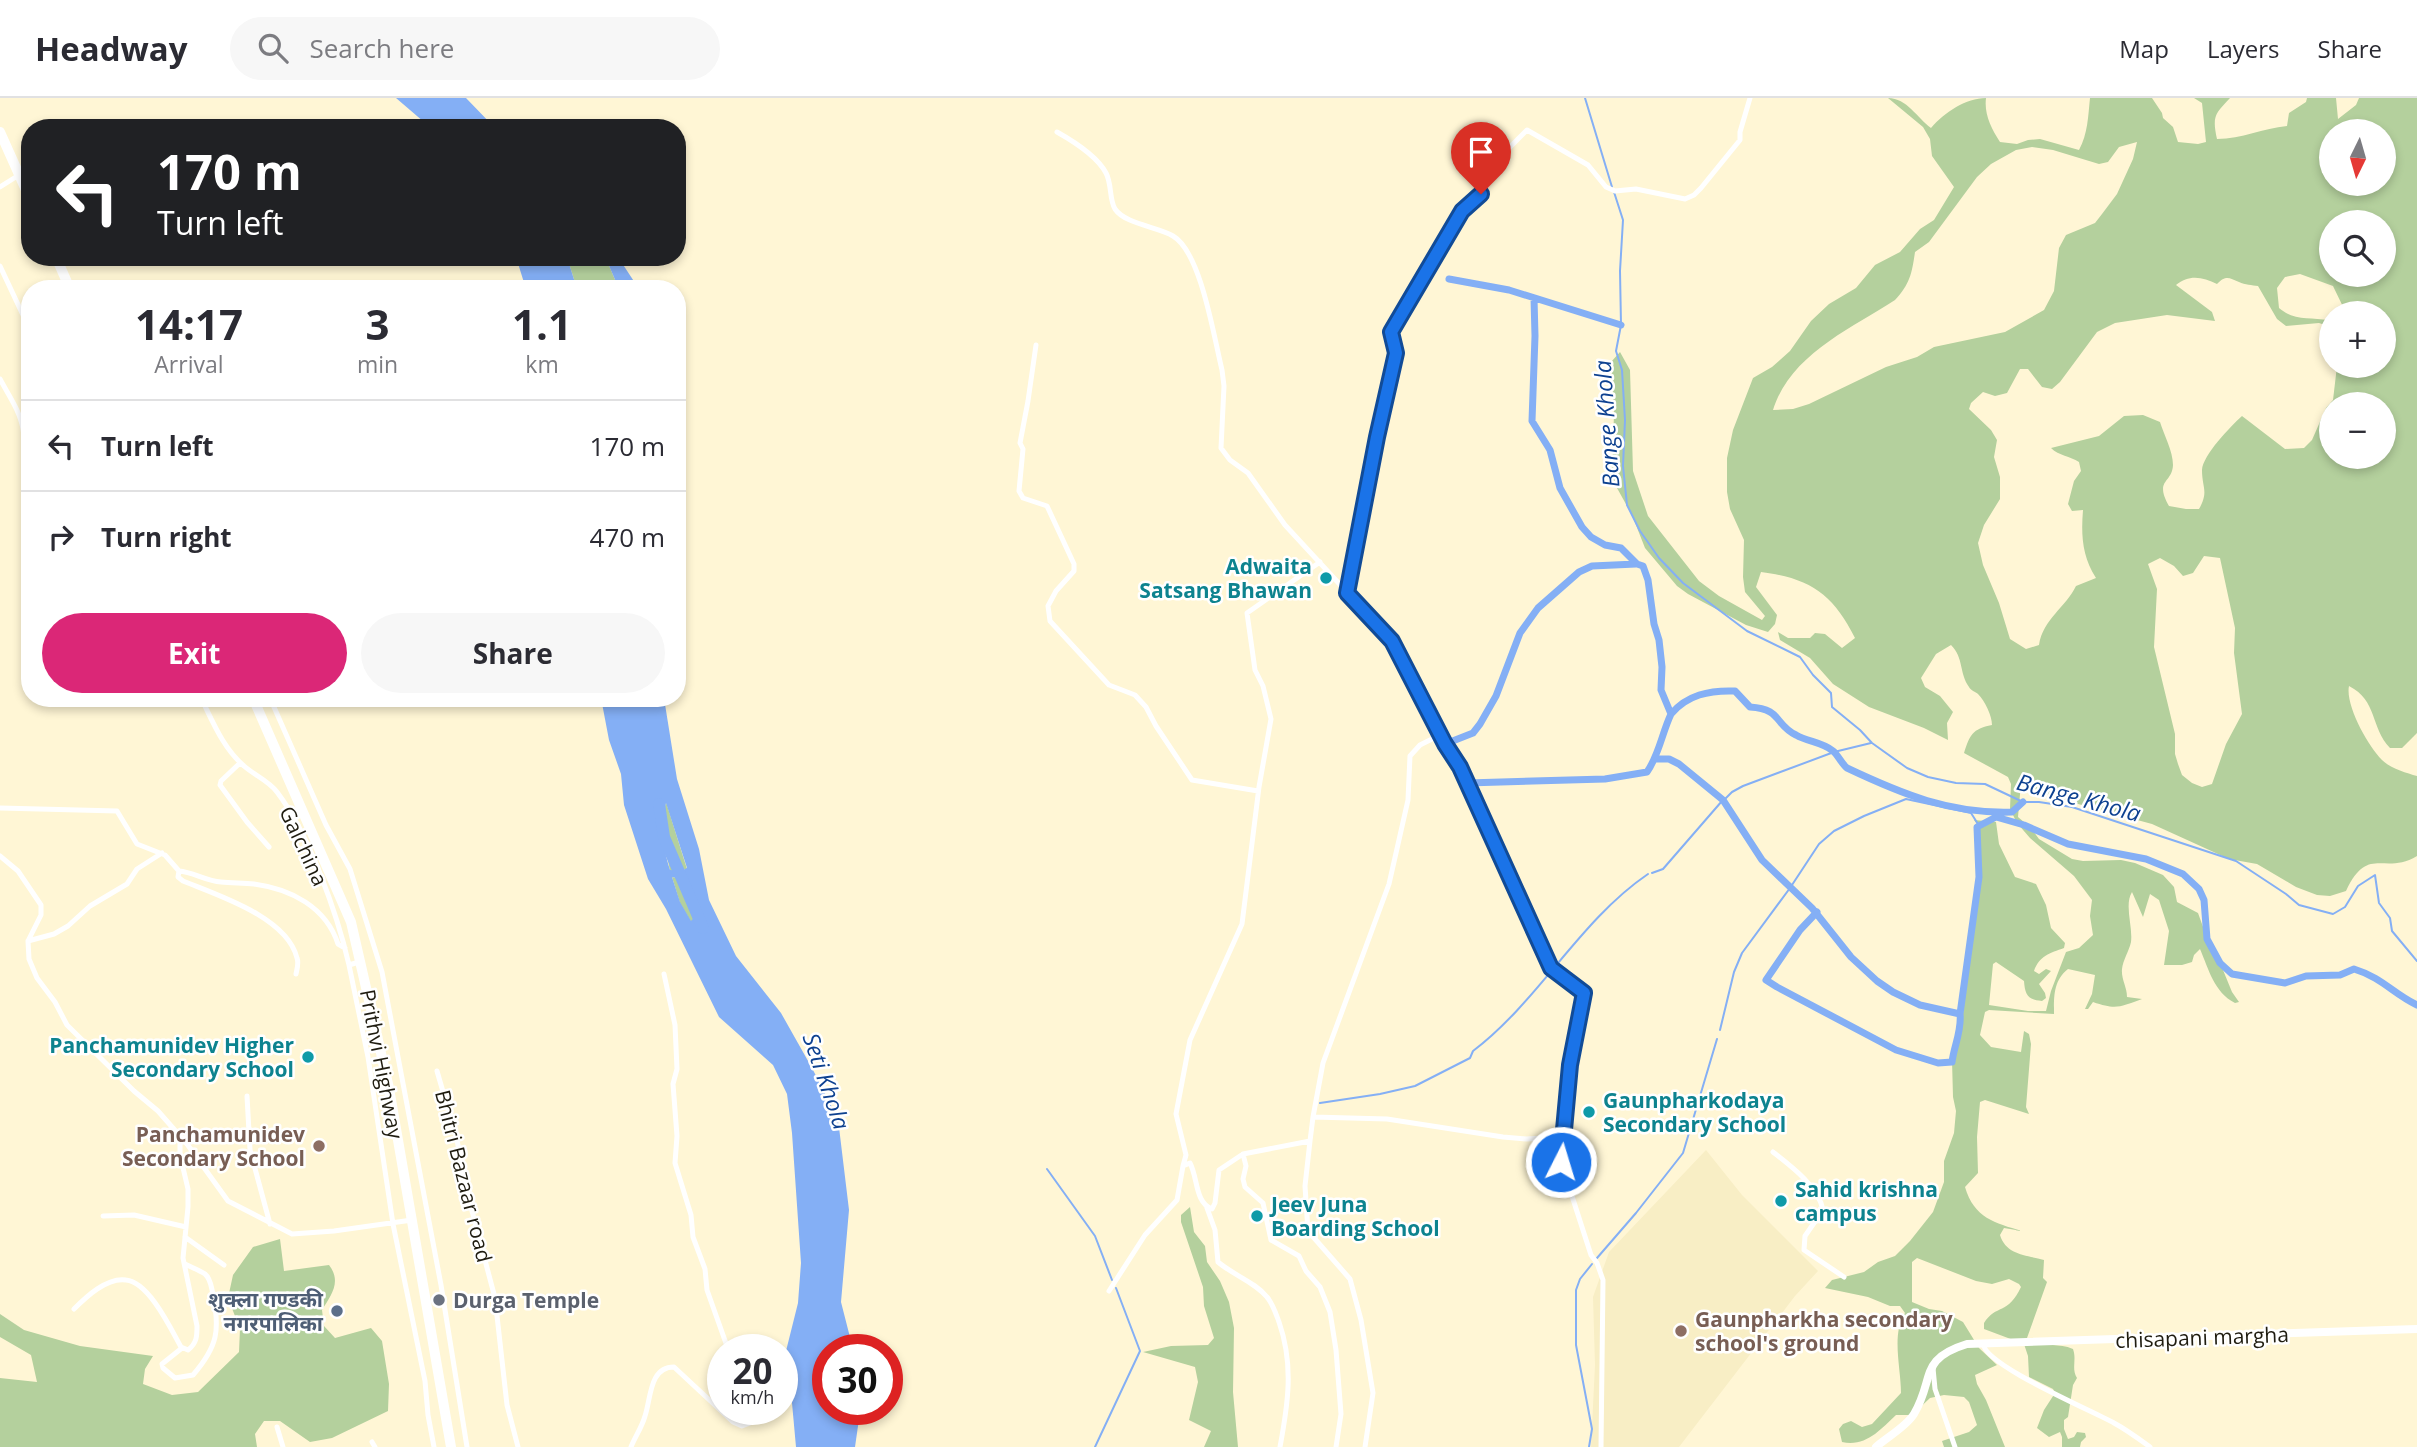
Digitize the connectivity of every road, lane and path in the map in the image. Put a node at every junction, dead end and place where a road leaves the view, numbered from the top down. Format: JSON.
{"nodes":[{"id":1,"x":1750,"y":98,"type":"edge"},
{"id":2,"x":0,"y":132,"type":"edge"},
{"id":3,"x":1057,"y":132,"type":"dead end"},
{"id":4,"x":19,"y":175,"type":"junction"},
{"id":5,"x":21,"y":179,"type":"edge"},
{"id":6,"x":0,"y":187,"type":"edge"},
{"id":7,"x":0,"y":266,"type":"edge"},
{"id":8,"x":21,"y":311,"type":"edge"},
{"id":9,"x":1035,"y":345,"type":"dead end"},
{"id":10,"x":0,"y":380,"type":"edge"},
{"id":11,"x":21,"y":420,"type":"edge"},
{"id":12,"x":1320,"y":562,"type":"junction"},
{"id":13,"x":1347,"y":593,"type":"junction"},
{"id":14,"x":206,"y":707,"type":"edge"},
{"id":15,"x":257,"y":707,"type":"edge"},
{"id":16,"x":274,"y":707,"type":"edge"},
{"id":17,"x":1440,"y":735,"type":"junction"},
{"id":18,"x":240,"y":762,"type":"junction"},
{"id":19,"x":1258,"y":791,"type":"junction"},
{"id":20,"x":0,"y":808,"type":"edge"},
{"id":21,"x":269,"y":847,"type":"dead end"},
{"id":22,"x":162,"y":853,"type":"junction"},
{"id":23,"x":0,"y":856,"type":"edge"},
{"id":24,"x":179,"y":871,"type":"junction"},
{"id":25,"x":29,"y":941,"type":"junction"},
{"id":26,"x":345,"y":948,"type":"junction"},
{"id":27,"x":361,"y":962,"type":"junction"},
{"id":28,"x":349,"y":965,"type":"junction"},
{"id":29,"x":296,"y":974,"type":"dead end"},
{"id":30,"x":664,"y":974,"type":"dead end"},
{"id":31,"x":399,"y":1056,"type":"junction"},
{"id":32,"x":382,"y":1057,"type":"junction"},
{"id":33,"x":437,"y":1071,"type":"dead end"},
{"id":34,"x":247,"y":1096,"type":"dead end"},
{"id":35,"x":1313,"y":1117,"type":"junction"},
{"id":36,"x":180,"y":1136,"type":"junction"},
{"id":37,"x":1563,"y":1137,"type":"junction"},
{"id":38,"x":1310,"y":1141,"type":"junction"},
{"id":39,"x":1773,"y":1152,"type":"dead end"},
{"id":40,"x":1243,"y":1154,"type":"junction"},
{"id":41,"x":1183,"y":1166,"type":"junction"},
{"id":42,"x":1207,"y":1208,"type":"junction"},
{"id":43,"x":103,"y":1216,"type":"dead end"},
{"id":44,"x":412,"y":1220,"type":"junction"},
{"id":45,"x":270,"y":1224,"type":"junction"},
{"id":46,"x":393,"y":1224,"type":"junction"},
{"id":47,"x":186,"y":1227,"type":"junction"},
{"id":48,"x":185,"y":1237,"type":"junction"},
{"id":49,"x":185,"y":1264,"type":"junction"},
{"id":50,"x":224,"y":1265,"type":"dead end"},
{"id":51,"x":1844,"y":1277,"type":"dead end"},
{"id":52,"x":1109,"y":1291,"type":"dead end"},
{"id":53,"x":74,"y":1309,"type":"dead end"},
{"id":54,"x":2417,"y":1329,"type":"edge"},
{"id":55,"x":723,"y":1334,"type":"edge"},
{"id":56,"x":1985,"y":1343,"type":"junction"},
{"id":57,"x":182,"y":1349,"type":"junction"},
{"id":58,"x":1932,"y":1365,"type":"junction"},
{"id":59,"x":707,"y":1396,"type":"edge"},
{"id":60,"x":277,"y":1427,"type":"dead end"},
{"id":61,"x":283,"y":1447,"type":"edge"},
{"id":62,"x":434,"y":1447,"type":"edge"},
{"id":63,"x":451,"y":1447,"type":"edge"},
{"id":64,"x":467,"y":1447,"type":"edge"},
{"id":65,"x":517,"y":1447,"type":"edge"},
{"id":66,"x":631,"y":1447,"type":"edge"},
{"id":67,"x":1280,"y":1447,"type":"edge"},
{"id":68,"x":1336,"y":1447,"type":"edge"},
{"id":69,"x":1365,"y":1447,"type":"edge"},
{"id":70,"x":1601,"y":1447,"type":"edge"},
{"id":71,"x":1876,"y":1447,"type":"edge"},
{"id":72,"x":1955,"y":1447,"type":"edge"},
{"id":73,"x":2151,"y":1447,"type":"edge"}],
"edges":[{"from":1,"to":13,"type":"street"},
{"from":2,"to":4,"type":"highway"},
{"from":3,"to":12,"type":"street"},
{"from":4,"to":5,"type":"highway"},
{"from":4,"to":6,"type":"street"},
{"from":7,"to":8,"type":"street"},
{"from":9,"to":19,"type":"street"},
{"from":10,"to":11,"type":"street"},
{"from":12,"to":13,"type":"street"},
{"from":12,"to":19,"type":"street"},
{"from":13,"to":17,"type":"street"},
{"from":14,"to":18,"type":"street","name":"Galchina"},
{"from":15,"to":27,"type":"highway","name":"Prithvi Highway"},
{"from":16,"to":31,"type":"street"},
{"from":17,"to":35,"type":"street"},
{"from":17,"to":37,"type":"street"},
{"from":18,"to":21,"type":"street"},
{"from":18,"to":26,"type":"street","name":"Galchina"},
{"from":19,"to":41,"type":"street"},
{"from":20,"to":22,"type":"street"},
{"from":22,"to":24,"type":"street"},
{"from":22,"to":25,"type":"street"},
{"from":23,"to":25,"type":"street"},
{"from":24,"to":26,"type":"street"},
{"from":24,"to":29,"type":"street"},
{"from":25,"to":36,"type":"street"},
{"from":26,"to":28,"type":"street","name":"Galchina"},
{"from":27,"to":28,"type":"street"},
{"from":27,"to":32,"type":"highway","name":"Prithvi Highway"},
{"from":28,"to":46,"type":"street","name":"Galchina"},
{"from":30,"to":55,"type":"street"},
{"from":31,"to":32,"type":"street"},
{"from":31,"to":64,"type":"street"},
{"from":32,"to":44,"type":"highway","name":"Prithvi Highway"},
{"from":33,"to":65,"type":"street","name":"Bhitri Bazaar road"},
{"from":34,"to":45,"type":"street"},
{"from":35,"to":37,"type":"street"},
{"from":35,"to":38,"type":"street"},
{"from":36,"to":45,"type":"street"},
{"from":36,"to":47,"type":"street"},
{"from":37,"to":70,"type":"street"},
{"from":38,"to":40,"type":"street"},
{"from":38,"to":69,"type":"street"},
{"from":39,"to":51,"type":"street"},
{"from":40,"to":42,"type":"street"},
{"from":40,"to":68,"type":"street"},
{"from":41,"to":42,"type":"street"},
{"from":41,"to":52,"type":"street"},
{"from":42,"to":67,"type":"street"},
{"from":43,"to":47,"type":"street"},
{"from":44,"to":46,"type":"street"},
{"from":44,"to":63,"type":"highway","name":"Prithvi Highway"},
{"from":45,"to":46,"type":"street"},
{"from":46,"to":62,"type":"street","name":"Galchina"},
{"from":47,"to":48,"type":"street"},
{"from":48,"to":49,"type":"street"},
{"from":48,"to":50,"type":"street"},
{"from":49,"to":57,"type":"street"},
{"from":49,"to":57,"type":"street"},
{"from":53,"to":57,"type":"street"},
{"from":54,"to":56,"type":"street","name":"chisapani margha"},
{"from":56,"to":58,"type":"street","name":"chisapani margha"},
{"from":56,"to":73,"type":"street"},
{"from":58,"to":71,"type":"street"},
{"from":58,"to":72,"type":"street"},
{"from":59,"to":66,"type":"street"},
{"from":60,"to":61,"type":"street"}]}
